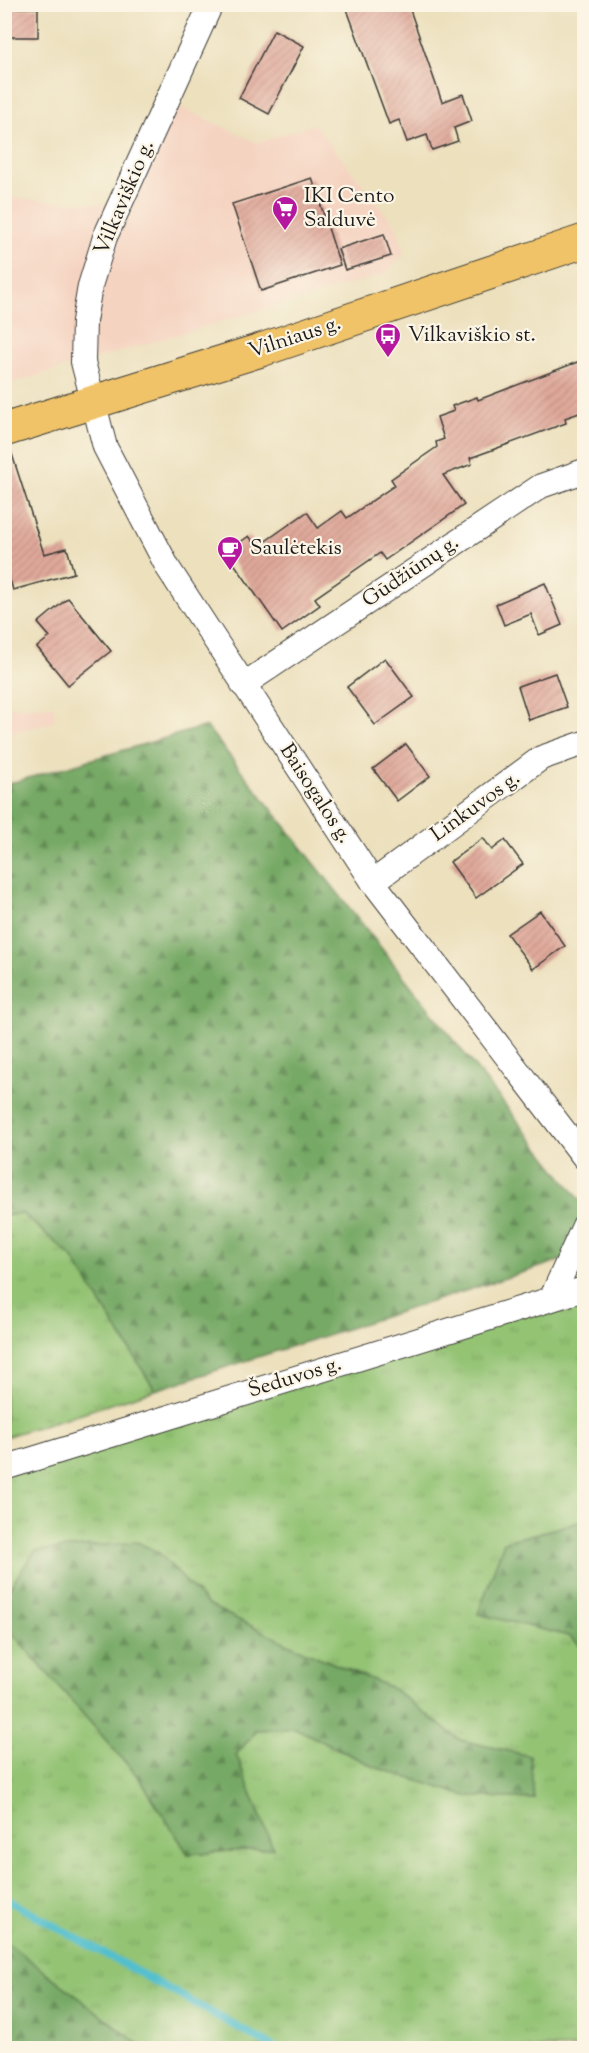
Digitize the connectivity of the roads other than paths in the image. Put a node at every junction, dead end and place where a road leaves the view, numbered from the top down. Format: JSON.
{"nodes":[{"id":1,"x":211,"y":4,"type":"edge"},
{"id":2,"x":585,"y":242,"type":"edge"},
{"id":3,"x":92,"y":402,"type":"junction"},
{"id":4,"x":4,"y":430,"type":"edge"},
{"id":5,"x":585,"y":471,"type":"edge"},
{"id":6,"x":243,"y":685,"type":"junction"},
{"id":7,"x":585,"y":743,"type":"edge"},
{"id":8,"x":373,"y":882,"type":"junction"},
{"id":9,"x":585,"y":1157,"type":"edge"},
{"id":10,"x":585,"y":1226,"type":"edge"},
{"id":11,"x":585,"y":1289,"type":"edge"},
{"id":12,"x":551,"y":1299,"type":"junction"},
{"id":13,"x":4,"y":1468,"type":"edge"}],
"edges":[{"from":1,"to":3,"type":"street","name":"Vilkaviškio g."},
{"from":2,"to":3,"type":"highway","name":"Vilniaus g."},
{"from":3,"to":4,"type":"highway","name":"Vilniaus g."},
{"from":3,"to":6,"type":"street","name":"Baisogalos g."},
{"from":5,"to":6,"type":"street","name":"Gūdžiūnų g."},
{"from":6,"to":8,"type":"street","name":"Baisogalos g."},
{"from":7,"to":8,"type":"street","name":"Linkuvos g."},
{"from":8,"to":9,"type":"street","name":"Baisogalos g."},
{"from":10,"to":12,"type":"street"},
{"from":11,"to":12,"type":"street","name":"Šeduvos g."},
{"from":12,"to":13,"type":"street","name":"Šeduvos g."}]}
